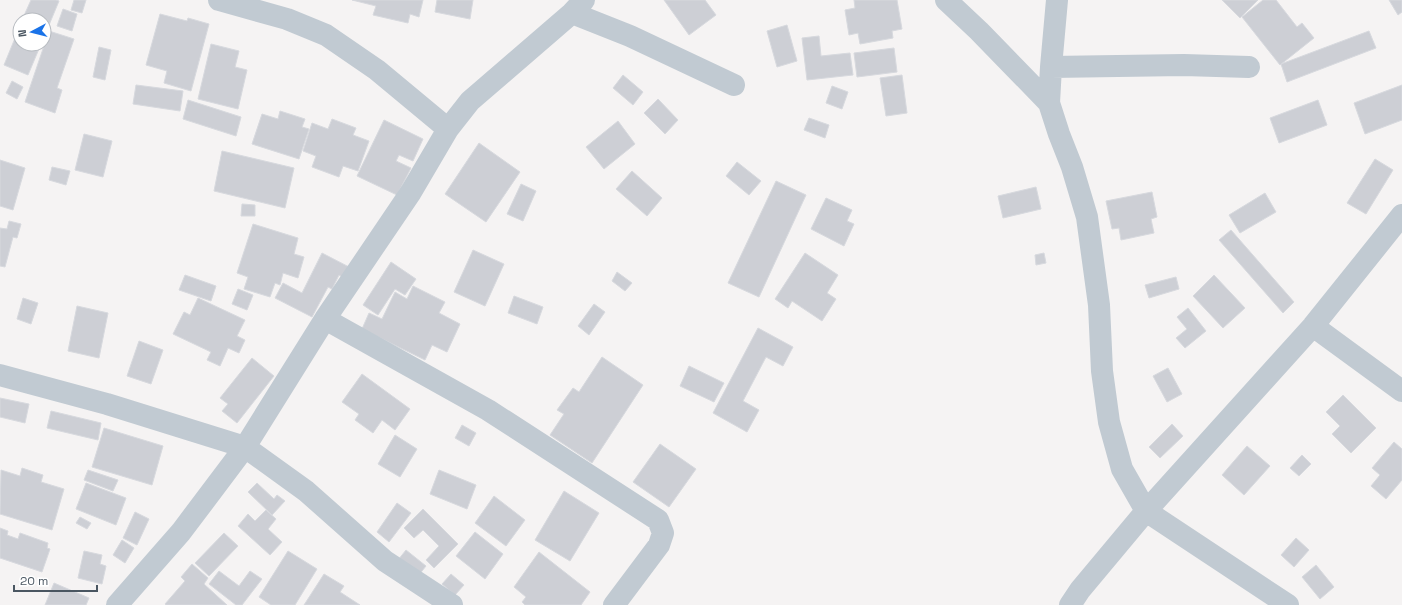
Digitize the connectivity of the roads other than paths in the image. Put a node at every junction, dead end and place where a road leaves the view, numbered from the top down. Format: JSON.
{"nodes":[{"id":1,"x":219,"y":0,"type":"edge"},
{"id":2,"x":946,"y":0,"type":"edge"},
{"id":3,"x":1056,"y":0,"type":"edge"},
{"id":4,"x":578,"y":6,"type":"edge"},
{"id":5,"x":1051,"y":67,"type":"junction"},
{"id":6,"x":1249,"y":67,"type":"dead end"},
{"id":7,"x":734,"y":85,"type":"dead end"},
{"id":8,"x":1049,"y":103,"type":"junction"},
{"id":9,"x":448,"y":129,"type":"junction"},
{"id":10,"x":1402,"y":215,"type":"edge"},
{"id":11,"x":325,"y":318,"type":"junction"},
{"id":12,"x":1313,"y":326,"type":"junction"},
{"id":13,"x":0,"y":375,"type":"edge"},
{"id":14,"x":1402,"y":391,"type":"edge"},
{"id":15,"x":245,"y":447,"type":"junction"},
{"id":16,"x":1146,"y":511,"type":"junction"},
{"id":17,"x":117,"y":605,"type":"edge"},
{"id":18,"x":452,"y":605,"type":"edge"},
{"id":19,"x":614,"y":605,"type":"edge"},
{"id":20,"x":1070,"y":605,"type":"edge"},
{"id":21,"x":1288,"y":605,"type":"edge"}],
"edges":[{"from":1,"to":9,"type":"street"},
{"from":2,"to":8,"type":"street"},
{"from":3,"to":5,"type":"street"},
{"from":4,"to":7,"type":"street"},
{"from":4,"to":9,"type":"street"},
{"from":5,"to":6,"type":"street"},
{"from":5,"to":8,"type":"street"},
{"from":8,"to":16,"type":"street"},
{"from":9,"to":11,"type":"street"},
{"from":10,"to":12,"type":"street"},
{"from":11,"to":15,"type":"street"},
{"from":11,"to":19,"type":"street"},
{"from":12,"to":14,"type":"street"},
{"from":12,"to":16,"type":"street"},
{"from":13,"to":15,"type":"street"},
{"from":15,"to":17,"type":"street"},
{"from":15,"to":18,"type":"street"},
{"from":16,"to":20,"type":"street"},
{"from":16,"to":21,"type":"street"}]}
